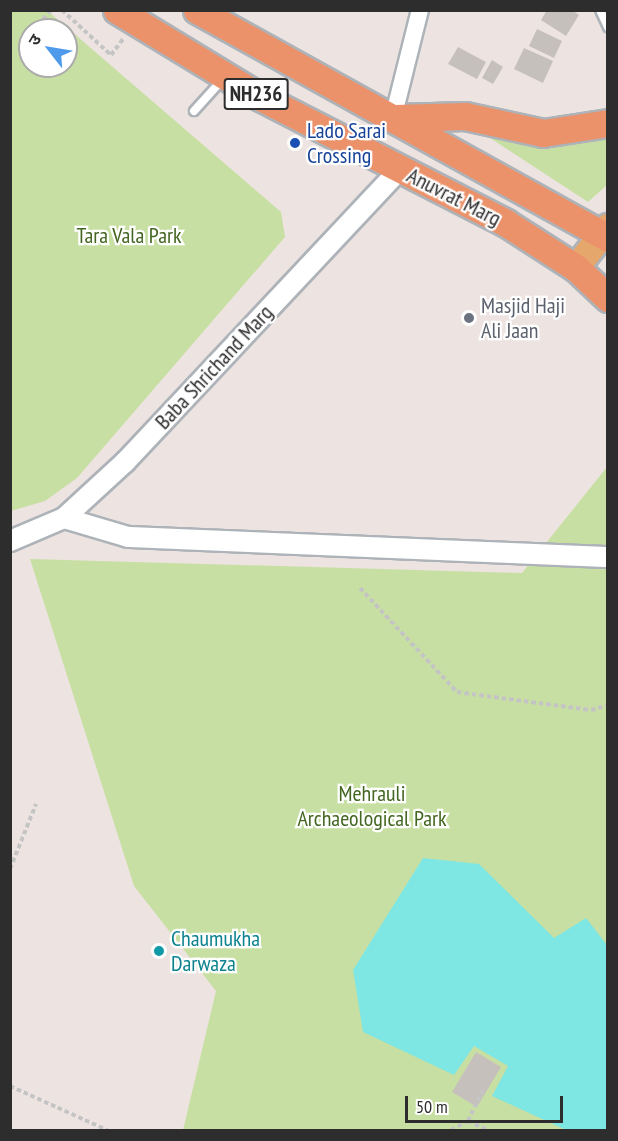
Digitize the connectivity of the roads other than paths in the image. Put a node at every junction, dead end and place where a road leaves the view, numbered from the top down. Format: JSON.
{"nodes":[{"id":1,"x":117,"y":10,"type":"edge"},
{"id":2,"x":197,"y":10,"type":"edge"},
{"id":3,"x":420,"y":10,"type":"edge"},
{"id":4,"x":600,"y":10,"type":"edge"},
{"id":5,"x":608,"y":27,"type":"edge"},
{"id":6,"x":226,"y":76,"type":"junction"},
{"id":7,"x":194,"y":111,"type":"dead end"},
{"id":8,"x":393,"y":118,"type":"junction"},
{"id":9,"x":608,"y":123,"type":"edge"},
{"id":10,"x":400,"y":169,"type":"junction"},
{"id":11,"x":605,"y":233,"type":"edge"},
{"id":12,"x":576,"y":268,"type":"junction"},
{"id":13,"x":607,"y":298,"type":"edge"},
{"id":14,"x":64,"y":518,"type":"junction"},
{"id":15,"x":10,"y":541,"type":"edge"},
{"id":16,"x":608,"y":557,"type":"edge"}],
"edges":[{"from":1,"to":6,"type":"highway","name":"Anuvrat Marg","number":"NH236"},
{"from":2,"to":8,"type":"highway","name":"Anuvrat Marg","number":"NH236"},
{"from":3,"to":8,"type":"street"},
{"from":4,"to":5,"type":"lane"},
{"from":6,"to":7,"type":"lane"},
{"from":6,"to":10,"type":"highway","name":"Anuvrat Marg","number":"NH236"},
{"from":8,"to":9,"type":"highway"},
{"from":8,"to":11,"type":"highway","name":"Anuvrat Marg","number":"NH236"},
{"from":10,"to":12,"type":"highway","name":"Anuvrat Marg","number":"NH236"},
{"from":10,"to":14,"type":"street","name":"Baba Shrichand Marg"},
{"from":11,"to":12,"type":"main road"},
{"from":12,"to":13,"type":"highway","number":"NH236"},
{"from":14,"to":15,"type":"street","name":"Baba Shrichand Marg"},
{"from":14,"to":16,"type":"street"}]}
